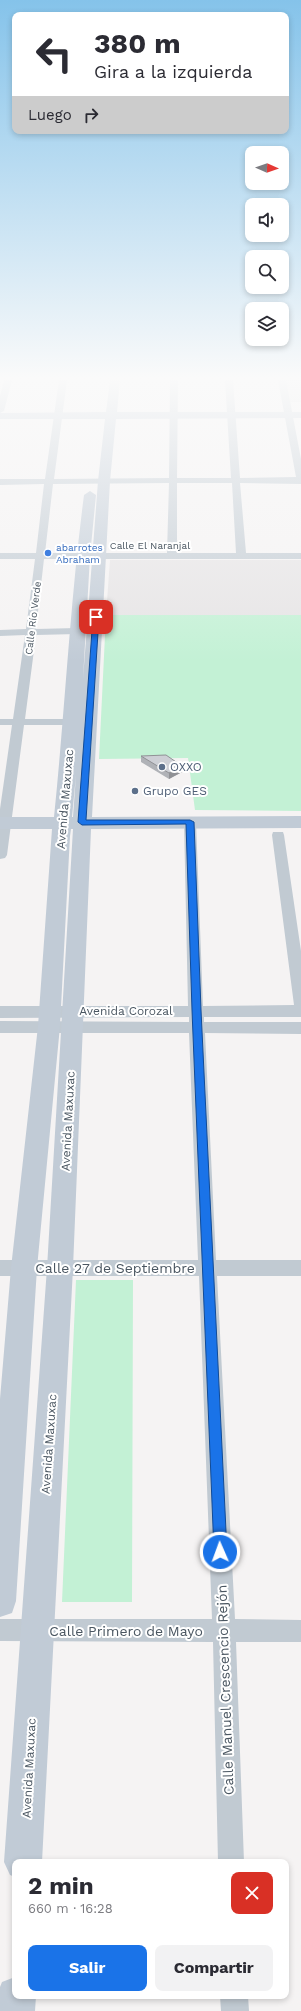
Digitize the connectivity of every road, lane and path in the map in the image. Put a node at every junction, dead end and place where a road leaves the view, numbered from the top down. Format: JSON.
{"nodes":[{"id":1,"x":50,"y":474,"type":"edge"},
{"id":2,"x":99,"y":474,"type":"edge"},
{"id":3,"x":174,"y":474,"type":"edge"},
{"id":4,"x":236,"y":474,"type":"edge"},
{"id":5,"x":174,"y":480,"type":"junction"},
{"id":6,"x":236,"y":480,"type":"junction"},
{"id":7,"x":301,"y":481,"type":"edge"},
{"id":8,"x":0,"y":482,"type":"edge"},
{"id":9,"x":49,"y":482,"type":"junction"},
{"id":10,"x":98,"y":482,"type":"junction"},
{"id":11,"x":0,"y":556,"type":"edge"},
{"id":12,"x":41,"y":556,"type":"junction"},
{"id":13,"x":83,"y":556,"type":"junction"},
{"id":14,"x":100,"y":556,"type":"junction"},
{"id":15,"x":172,"y":556,"type":"junction"},
{"id":16,"x":241,"y":556,"type":"junction"},
{"id":17,"x":301,"y":556,"type":"edge"},
{"id":18,"x":77,"y":631,"type":"junction"},
{"id":19,"x":32,"y":632,"type":"junction"},
{"id":20,"x":0,"y":633,"type":"edge"},
{"id":21,"x":19,"y":721,"type":"junction"},
{"id":22,"x":0,"y":722,"type":"edge"},
{"id":23,"x":72,"y":722,"type":"junction"},
{"id":24,"x":301,"y":822,"type":"edge"},
{"id":25,"x":72,"y":829,"type":"junction"},
{"id":26,"x":190,"y":829,"type":"junction"},
{"id":27,"x":2,"y":830,"type":"edge"},
{"id":28,"x":278,"y":835,"type":"junction"},
{"id":29,"x":301,"y":835,"type":"edge"},
{"id":30,"x":0,"y":855,"type":"edge"},
{"id":31,"x":301,"y":1004,"type":"edge"},
{"id":32,"x":301,"y":1011,"type":"edge"},
{"id":33,"x":0,"y":1012,"type":"edge"},
{"id":34,"x":61,"y":1018,"type":"junction"},
{"id":35,"x":197,"y":1019,"type":"junction"},
{"id":36,"x":0,"y":1027,"type":"edge"},
{"id":37,"x":301,"y":1028,"type":"edge"},
{"id":38,"x":12,"y":1268,"type":"edge"},
{"id":39,"x":60,"y":1268,"type":"junction"},
{"id":40,"x":208,"y":1268,"type":"junction"},
{"id":41,"x":301,"y":1268,"type":"edge"},
{"id":42,"x":0,"y":1602,"type":"edge"},
{"id":43,"x":0,"y":1630,"type":"edge"},
{"id":44,"x":36,"y":1631,"type":"junction"},
{"id":45,"x":224,"y":1631,"type":"junction"},
{"id":46,"x":301,"y":1631,"type":"edge"},
{"id":47,"x":23,"y":1859,"type":"edge"},
{"id":48,"x":231,"y":1859,"type":"edge"},
{"id":49,"x":16,"y":1999,"type":"edge"},
{"id":50,"x":234,"y":1999,"type":"edge"},
{"id":51,"x":15,"y":2011,"type":"edge"},
{"id":52,"x":235,"y":2011,"type":"edge"}],
"edges":[{"from":1,"to":9,"type":"street","name":"Calle Río Verde"},
{"from":2,"to":10,"type":"main road","name":"Avenida Maxuxac"},
{"from":3,"to":5,"type":"street"},
{"from":4,"to":6,"type":"street"},
{"from":5,"to":6,"type":"street"},
{"from":5,"to":10,"type":"street"},
{"from":5,"to":15,"type":"street"},
{"from":6,"to":7,"type":"street"},
{"from":6,"to":16,"type":"street"},
{"from":8,"to":9,"type":"street"},
{"from":9,"to":10,"type":"street"},
{"from":9,"to":12,"type":"street","name":"Calle Río Verde"},
{"from":10,"to":13,"type":"main road","name":"Avenida Maxuxac"},
{"from":10,"to":14,"type":"main road","name":"Avenida Maxuxac"},
{"from":11,"to":12,"type":"street","name":"Calle El Naranjal"},
{"from":12,"to":13,"type":"street","name":"Calle El Naranjal"},
{"from":12,"to":19,"type":"street","name":"Calle Río Verde"},
{"from":13,"to":14,"type":"street","name":"Calle El Naranjal"},
{"from":13,"to":18,"type":"main road","name":"Avenida Maxuxac"},
{"from":14,"to":15,"type":"street","name":"Calle El Naranjal"},
{"from":14,"to":25,"type":"main road","name":"Avenida Maxuxac"},
{"from":15,"to":16,"type":"street","name":"Calle El Naranjal"},
{"from":16,"to":17,"type":"street","name":"Calle El Naranjal"},
{"from":18,"to":19,"type":"street"},
{"from":18,"to":23,"type":"main road","name":"Avenida Maxuxac"},
{"from":19,"to":20,"type":"street"},
{"from":19,"to":21,"type":"street","name":"Calle Río Verde"},
{"from":21,"to":22,"type":"street"},
{"from":21,"to":23,"type":"street"},
{"from":21,"to":27,"type":"street","name":"Calle Río Verde"},
{"from":23,"to":25,"type":"main road","name":"Avenida Maxuxac"},
{"from":24,"to":26,"type":"main road"},
{"from":25,"to":26,"type":"main road"},
{"from":25,"to":27,"type":"main road"},
{"from":25,"to":34,"type":"main road","name":"Avenida Maxuxac"},
{"from":26,"to":28,"type":"main road"},
{"from":26,"to":35,"type":"street","name":"Calle Manuel Crescencio Rejón"},
{"from":27,"to":30,"type":"street","name":"Calle Río Verde"},
{"from":28,"to":29,"type":"main road"},
{"from":28,"to":31,"type":"street"},
{"from":32,"to":35,"type":"street","name":"Avenida Corozal"},
{"from":33,"to":34,"type":"street","name":"Avenida Corozal"},
{"from":34,"to":35,"type":"street","name":"Avenida Corozal"},
{"from":34,"to":36,"type":"street","name":"Avenida Corozal"},
{"from":34,"to":38,"type":"main road","name":"Avenida Maxuxac"},
{"from":34,"to":39,"type":"main road","name":"Avenida Maxuxac"},
{"from":35,"to":37,"type":"street","name":"Avenida Corozal"},
{"from":35,"to":40,"type":"street","name":"Calle Manuel Crescencio Rejón"},
{"from":38,"to":39,"type":"street","name":"Calle 27 de Septiembre"},
{"from":38,"to":42,"type":"main road","name":"Avenida Maxuxac"},
{"from":39,"to":40,"type":"street","name":"Calle 27 de Septiembre"},
{"from":39,"to":44,"type":"main road","name":"Avenida Maxuxac"},
{"from":40,"to":41,"type":"street","name":"Calle 27 de Septiembre"},
{"from":40,"to":45,"type":"street","name":"Calle Manuel Crescencio Rejón"},
{"from":43,"to":44,"type":"street","name":"Calle Primero de Mayo"},
{"from":44,"to":45,"type":"street","name":"Calle Primero de Mayo"},
{"from":44,"to":47,"type":"main road","name":"Avenida Maxuxac"},
{"from":45,"to":46,"type":"street","name":"Calle Primero de Mayo"},
{"from":45,"to":48,"type":"street","name":"Calle Manuel Crescencio Rejón"},
{"from":49,"to":51,"type":"main road"},
{"from":50,"to":52,"type":"street"}]}
